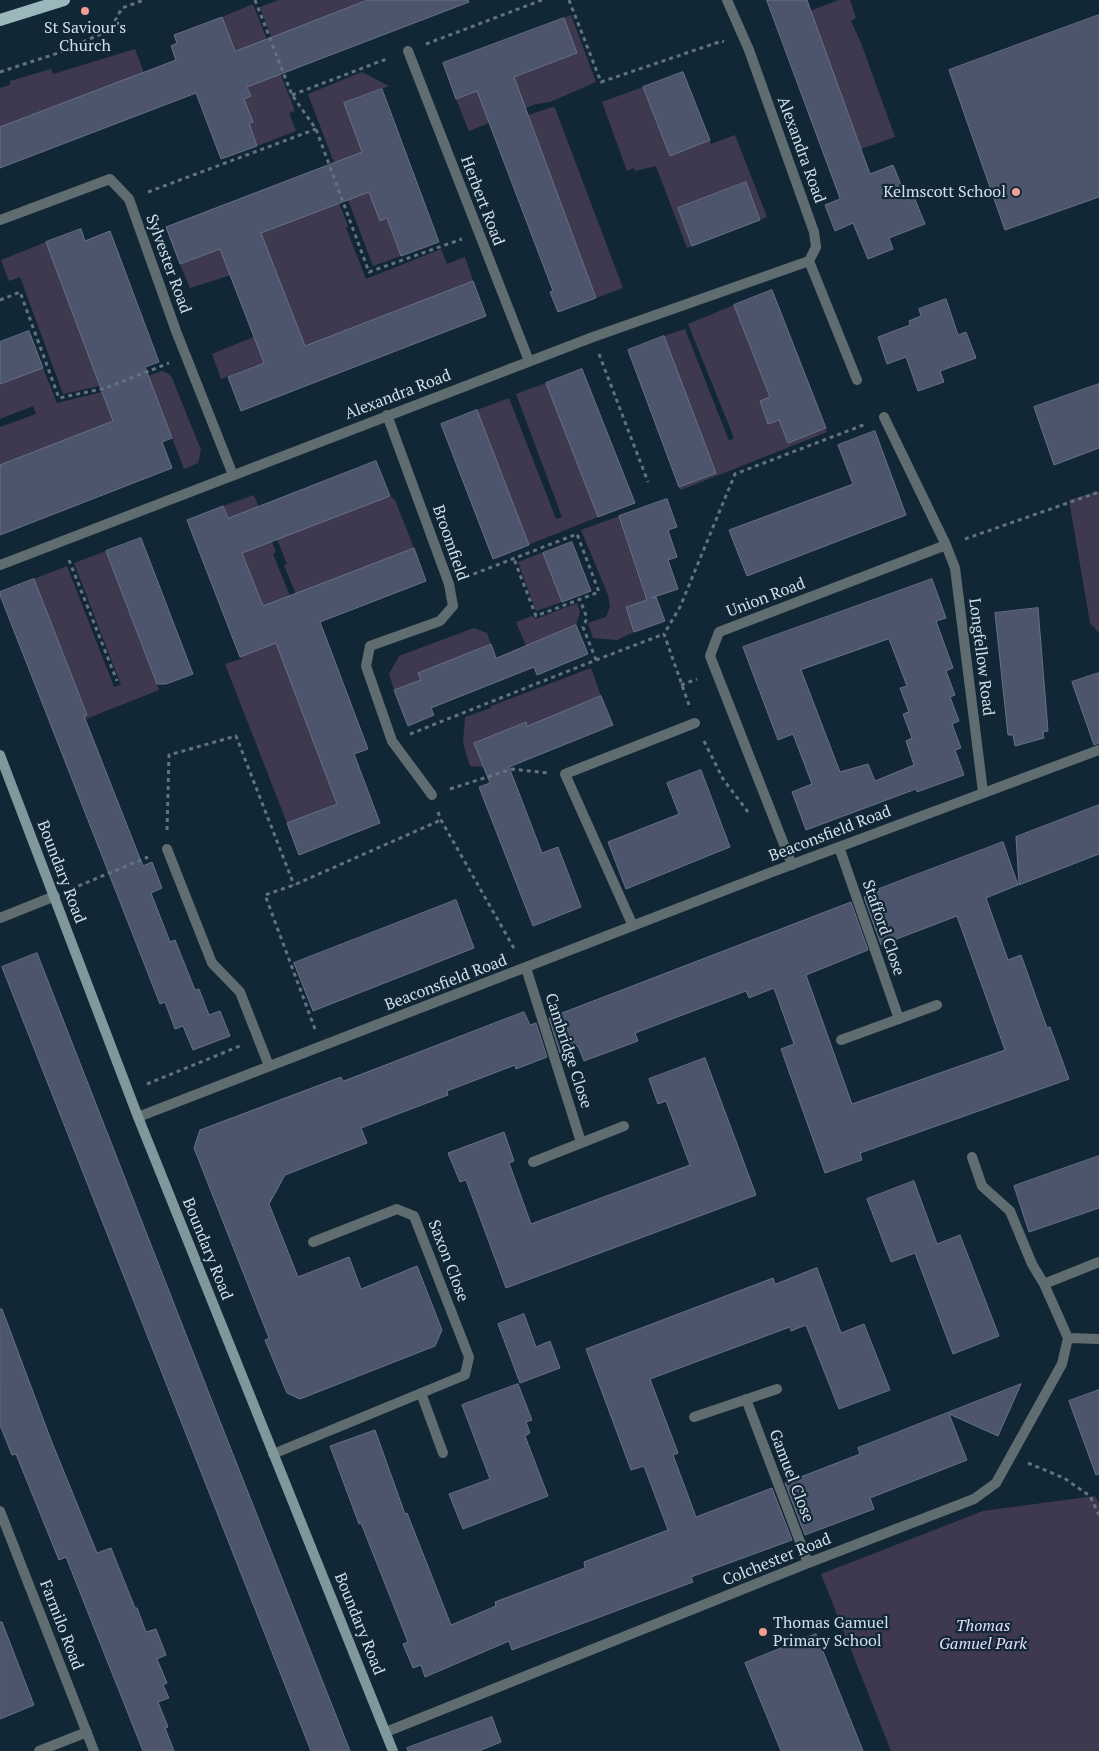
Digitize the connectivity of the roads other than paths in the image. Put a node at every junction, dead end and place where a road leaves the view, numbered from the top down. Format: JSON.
{"nodes":[{"id":1,"x":64,"y":0,"type":"edge"},
{"id":2,"x":727,"y":0,"type":"edge"},
{"id":3,"x":0,"y":20,"type":"edge"},
{"id":4,"x":408,"y":51,"type":"road end"},
{"id":5,"x":0,"y":220,"type":"edge"},
{"id":6,"x":809,"y":261,"type":"junction"},
{"id":7,"x":529,"y":361,"type":"junction"},
{"id":8,"x":857,"y":380,"type":"dead end"},
{"id":9,"x":387,"y":415,"type":"junction"},
{"id":10,"x":884,"y":417,"type":"dead end"},
{"id":11,"x":233,"y":475,"type":"junction"},
{"id":12,"x":946,"y":545,"type":"junction"},
{"id":13,"x":0,"y":565,"type":"edge"},
{"id":14,"x":695,"y":723,"type":"dead end"},
{"id":15,"x":1099,"y":750,"type":"edge"},
{"id":16,"x":0,"y":755,"type":"edge"},
{"id":17,"x":982,"y":792,"type":"junction"},
{"id":18,"x":432,"y":795,"type":"road end"},
{"id":19,"x":839,"y":846,"type":"junction"},
{"id":20,"x":167,"y":849,"type":"road end"},
{"id":21,"x":792,"y":865,"type":"junction"},
{"id":22,"x":55,"y":896,"type":"junction"},
{"id":23,"x":0,"y":918,"type":"edge"},
{"id":24,"x":633,"y":926,"type":"junction"},
{"id":25,"x":526,"y":968,"type":"junction"},
{"id":26,"x":937,"y":1005,"type":"dead end"},
{"id":27,"x":899,"y":1019,"type":"junction"},
{"id":28,"x":840,"y":1040,"type":"dead end"},
{"id":29,"x":269,"y":1066,"type":"junction"},
{"id":30,"x":138,"y":1117,"type":"junction"},
{"id":31,"x":624,"y":1126,"type":"dead end"},
{"id":32,"x":581,"y":1142,"type":"junction"},
{"id":33,"x":972,"y":1158,"type":"dead end"},
{"id":34,"x":533,"y":1162,"type":"dead end"},
{"id":35,"x":313,"y":1242,"type":"dead end"},
{"id":36,"x":1099,"y":1262,"type":"edge"},
{"id":37,"x":1044,"y":1284,"type":"junction"},
{"id":38,"x":1068,"y":1338,"type":"junction"},
{"id":39,"x":1099,"y":1340,"type":"edge"},
{"id":40,"x":777,"y":1389,"type":"dead end"},
{"id":41,"x":421,"y":1393,"type":"junction"},
{"id":42,"x":746,"y":1399,"type":"junction"},
{"id":43,"x":694,"y":1417,"type":"dead end"},
{"id":44,"x":443,"y":1453,"type":"dead end"},
{"id":45,"x":274,"y":1454,"type":"junction"},
{"id":46,"x":0,"y":1511,"type":"edge"},
{"id":47,"x":808,"y":1563,"type":"junction"},
{"id":48,"x":87,"y":1732,"type":"junction"},
{"id":49,"x":386,"y":1732,"type":"junction"},
{"id":50,"x":39,"y":1751,"type":"edge"},
{"id":51,"x":94,"y":1751,"type":"edge"},
{"id":52,"x":394,"y":1751,"type":"edge"}],
"edges":[{"from":1,"to":3,"type":"main road"},
{"from":2,"to":6,"type":"street","name":"Alexandra Road"},
{"from":4,"to":7,"type":"street","name":"Herbert Road"},
{"from":5,"to":11,"type":"street","name":"Sylvester Road"},
{"from":6,"to":7,"type":"street","name":"Alexandra Road"},
{"from":6,"to":8,"type":"street"},
{"from":7,"to":9,"type":"street","name":"Alexandra Road"},
{"from":9,"to":11,"type":"street","name":"Alexandra Road"},
{"from":9,"to":18,"type":"street","name":"Broomfield"},
{"from":10,"to":12,"type":"street","name":"Longfellow Road"},
{"from":11,"to":13,"type":"street","name":"Alexandra Road"},
{"from":12,"to":17,"type":"street","name":"Longfellow Road"},
{"from":12,"to":21,"type":"street","name":"Union Road"},
{"from":14,"to":24,"type":"street"},
{"from":15,"to":17,"type":"street"},
{"from":16,"to":22,"type":"street","name":"Boundary Road"},
{"from":17,"to":19,"type":"street","name":"Beaconsfield Road"},
{"from":19,"to":21,"type":"street","name":"Beaconsfield Road"},
{"from":19,"to":27,"type":"street","name":"Stafford Close"},
{"from":20,"to":29,"type":"street"},
{"from":21,"to":24,"type":"street","name":"Beaconsfield Road"},
{"from":22,"to":23,"type":"street"},
{"from":22,"to":30,"type":"street","name":"Boundary Road"},
{"from":24,"to":25,"type":"street","name":"Beaconsfield Road"},
{"from":25,"to":29,"type":"street","name":"Beaconsfield Road"},
{"from":25,"to":32,"type":"street","name":"Cambridge Close"},
{"from":26,"to":27,"type":"street"},
{"from":27,"to":28,"type":"street"},
{"from":29,"to":30,"type":"street","name":"Beaconsfield Road"},
{"from":30,"to":45,"type":"street","name":"Boundary Road"},
{"from":31,"to":32,"type":"street"},
{"from":32,"to":34,"type":"street"},
{"from":33,"to":37,"type":"street"},
{"from":35,"to":41,"type":"street","name":"Saxon Close"},
{"from":36,"to":37,"type":"street"},
{"from":37,"to":38,"type":"street"},
{"from":38,"to":39,"type":"street"},
{"from":38,"to":47,"type":"street","name":"Colchester Road"},
{"from":40,"to":42,"type":"street"},
{"from":41,"to":44,"type":"street"},
{"from":41,"to":45,"type":"street","name":"Saxon Close"},
{"from":42,"to":43,"type":"street"},
{"from":42,"to":47,"type":"street","name":"Gamuel Close"},
{"from":45,"to":49,"type":"street","name":"Boundary Road"},
{"from":46,"to":48,"type":"street","name":"Farmilo Road"},
{"from":47,"to":49,"type":"street","name":"Colchester Road"},
{"from":48,"to":50,"type":"street"},
{"from":48,"to":51,"type":"street","name":"Farmilo Road"},
{"from":49,"to":52,"type":"street","name":"Boundary Road"}]}
